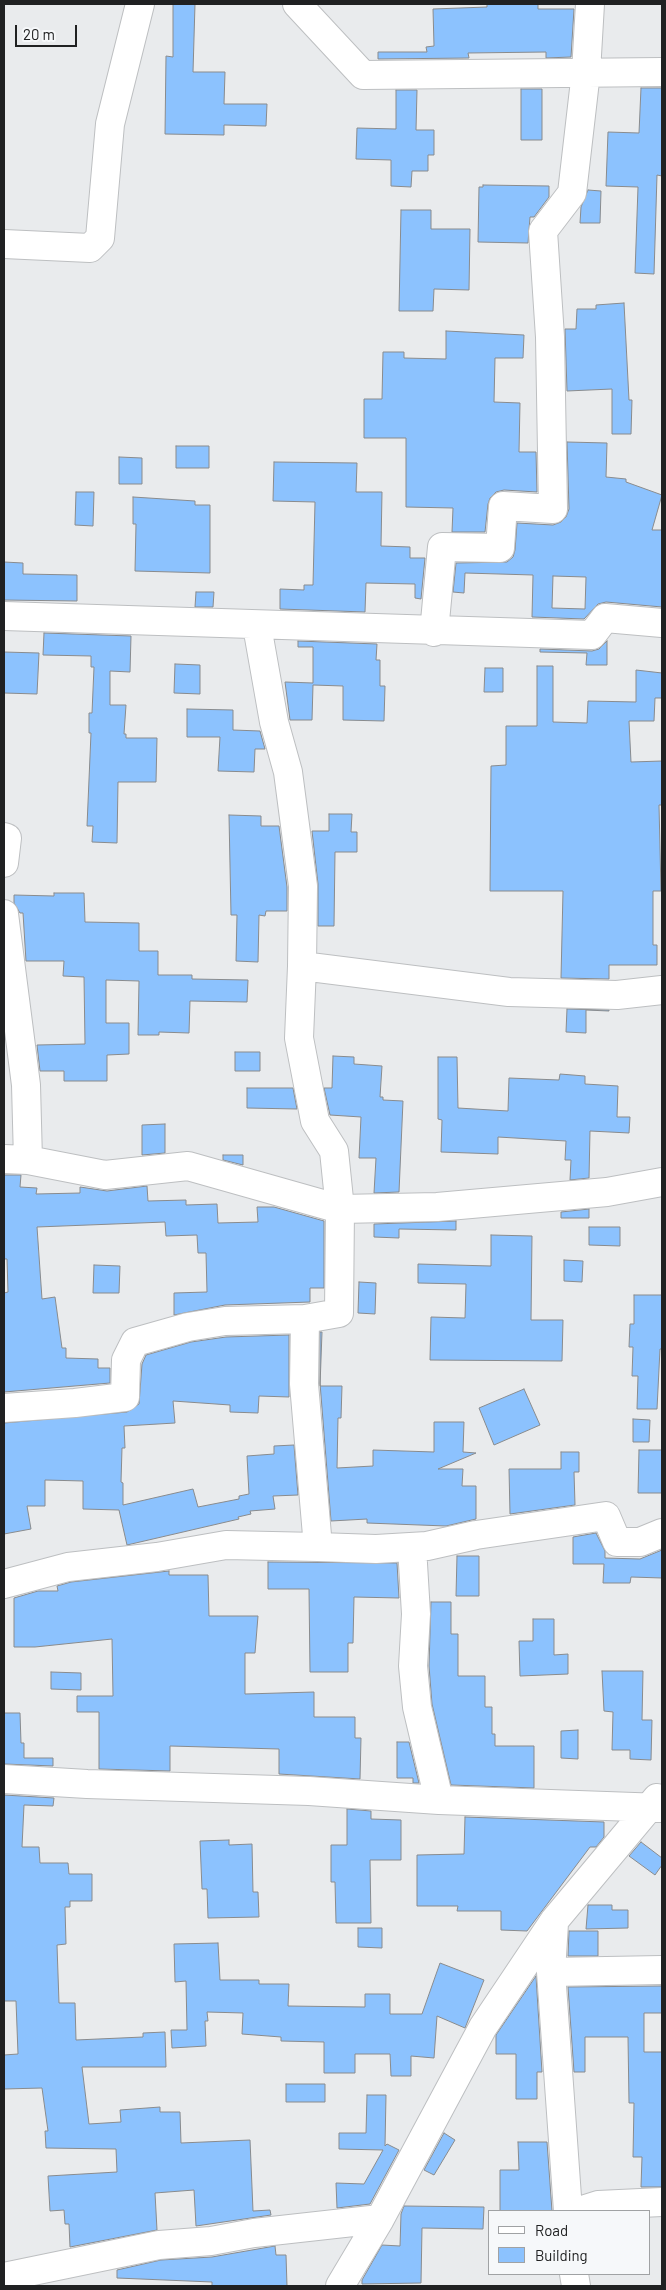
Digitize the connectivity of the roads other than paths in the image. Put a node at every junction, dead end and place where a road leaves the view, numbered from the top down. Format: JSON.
{"nodes":[{"id":1,"x":140,"y":4,"type":"edge"},
{"id":2,"x":297,"y":4,"type":"edge"},
{"id":3,"x":590,"y":4,"type":"edge"},
{"id":4,"x":586,"y":72,"type":"junction"},
{"id":5,"x":662,"y":72,"type":"edge"},
{"id":6,"x":4,"y":244,"type":"edge"},
{"id":7,"x":4,"y":616,"type":"edge"},
{"id":8,"x":662,"y":623,"type":"edge"},
{"id":9,"x":257,"y":626,"type":"junction"},
{"id":10,"x":434,"y":632,"type":"junction"},
{"id":11,"x":4,"y":837,"type":"edge"},
{"id":12,"x":4,"y":863,"type":"edge"},
{"id":13,"x":4,"y":914,"type":"edge"},
{"id":14,"x":302,"y":966,"type":"junction"},
{"id":15,"x":662,"y":990,"type":"edge"},
{"id":16,"x":10,"y":1004,"type":"edge"},
{"id":17,"x":16,"y":1159,"type":"edge"},
{"id":18,"x":662,"y":1182,"type":"edge"},
{"id":19,"x":340,"y":1209,"type":"junction"},
{"id":20,"x":305,"y":1319,"type":"junction"},
{"id":21,"x":4,"y":1408,"type":"edge"},
{"id":22,"x":662,"y":1533,"type":"edge"},
{"id":23,"x":318,"y":1547,"type":"junction"},
{"id":24,"x":412,"y":1547,"type":"junction"},
{"id":25,"x":4,"y":1584,"type":"edge"},
{"id":26,"x":4,"y":1779,"type":"edge"},
{"id":27,"x":440,"y":1800,"type":"junction"},
{"id":28,"x":658,"y":1803,"type":"edge"},
{"id":29,"x":554,"y":1921,"type":"junction"},
{"id":30,"x":662,"y":1970,"type":"edge"},
{"id":31,"x":552,"y":1972,"type":"junction"},
{"id":32,"x":662,"y":2202,"type":"edge"},
{"id":33,"x":568,"y":2210,"type":"edge"},
{"id":34,"x":581,"y":2210,"type":"edge"},
{"id":35,"x":380,"y":2218,"type":"junction"},
{"id":36,"x":4,"y":2277,"type":"edge"},
{"id":37,"x":340,"y":2286,"type":"edge"}],
"edges":[{"from":1,"to":6,"type":"street"},
{"from":2,"to":4,"type":"street"},
{"from":3,"to":4,"type":"street"},
{"from":4,"to":5,"type":"street"},
{"from":4,"to":10,"type":"street"},
{"from":7,"to":9,"type":"street"},
{"from":8,"to":10,"type":"street"},
{"from":9,"to":10,"type":"street"},
{"from":9,"to":14,"type":"street"},
{"from":11,"to":12,"type":"street"},
{"from":13,"to":16,"type":"street"},
{"from":14,"to":15,"type":"street"},
{"from":14,"to":19,"type":"street"},
{"from":16,"to":17,"type":"street"},
{"from":17,"to":19,"type":"street"},
{"from":18,"to":19,"type":"street"},
{"from":19,"to":20,"type":"street"},
{"from":20,"to":21,"type":"street"},
{"from":20,"to":23,"type":"street"},
{"from":22,"to":24,"type":"street"},
{"from":23,"to":24,"type":"street"},
{"from":23,"to":25,"type":"street"},
{"from":24,"to":27,"type":"street"},
{"from":26,"to":27,"type":"street"},
{"from":27,"to":28,"type":"street"},
{"from":28,"to":29,"type":"street"},
{"from":29,"to":31,"type":"street"},
{"from":29,"to":35,"type":"street"},
{"from":30,"to":31,"type":"street"},
{"from":31,"to":33,"type":"street"},
{"from":32,"to":34,"type":"street"},
{"from":35,"to":36,"type":"street"},
{"from":35,"to":37,"type":"street"}]}
